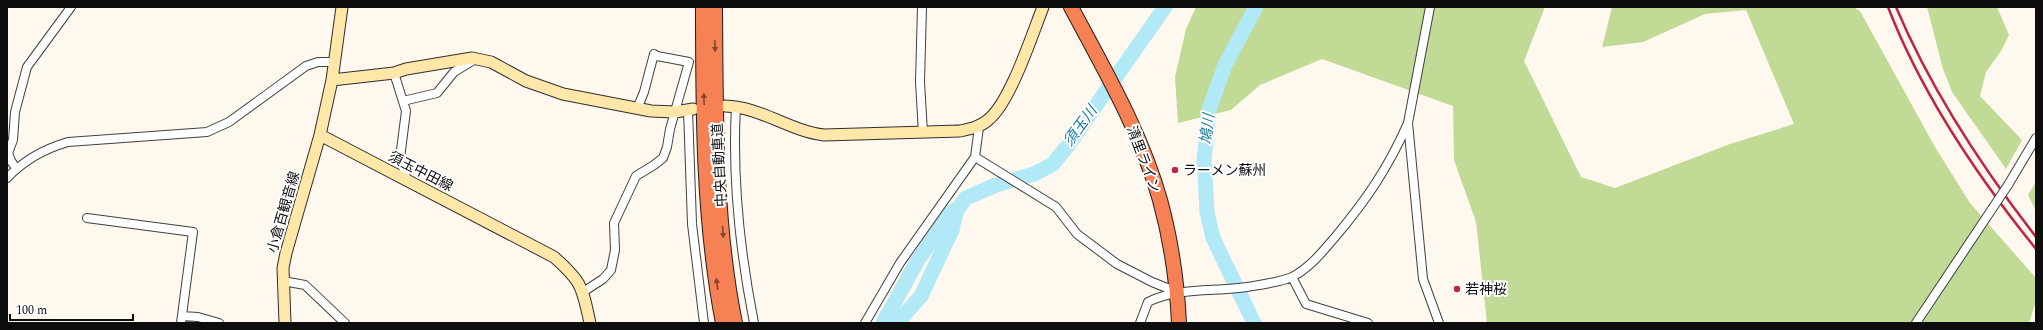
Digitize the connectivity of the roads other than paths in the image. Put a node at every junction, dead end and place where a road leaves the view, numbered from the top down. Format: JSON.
{"nodes":[{"id":1,"x":72,"y":7,"type":"edge"},
{"id":2,"x":342,"y":7,"type":"edge"},
{"id":3,"x":702,"y":7,"type":"edge"},
{"id":4,"x":714,"y":7,"type":"edge"},
{"id":5,"x":922,"y":7,"type":"edge"},
{"id":6,"x":1043,"y":7,"type":"edge"},
{"id":7,"x":1071,"y":7,"type":"edge"},
{"id":8,"x":1430,"y":7,"type":"edge"},
{"id":9,"x":475,"y":59,"type":"junction"},
{"id":10,"x":335,"y":62,"type":"junction"},
{"id":11,"x":394,"y":72,"type":"junction"},
{"id":12,"x":332,"y":80,"type":"junction"},
{"id":13,"x":403,"y":101,"type":"junction"},
{"id":14,"x":731,"y":106,"type":"joint"},
{"id":15,"x":637,"y":109,"type":"junction"},
{"id":16,"x":691,"y":110,"type":"joint"},
{"id":17,"x":675,"y":112,"type":"junction"},
{"id":18,"x":1408,"y":123,"type":"junction"},
{"id":19,"x":979,"y":127,"type":"junction"},
{"id":20,"x":923,"y":133,"type":"junction"},
{"id":21,"x":320,"y":135,"type":"junction"},
{"id":22,"x":2036,"y":138,"type":"edge"},
{"id":23,"x":975,"y":157,"type":"junction"},
{"id":24,"x":16,"y":168,"type":"junction"},
{"id":25,"x":7,"y":178,"type":"edge"},
{"id":26,"x":407,"y":180,"type":"junction"},
{"id":27,"x":87,"y":218,"type":"dead end"},
{"id":28,"x":1292,"y":277,"type":"junction"},
{"id":29,"x":283,"y":280,"type":"junction"},
{"id":30,"x":584,"y":292,"type":"junction"},
{"id":31,"x":1177,"y":292,"type":"junction"},
{"id":32,"x":182,"y":319,"type":"edge"},
{"id":33,"x":219,"y":323,"type":"edge"},
{"id":34,"x":285,"y":323,"type":"edge"},
{"id":35,"x":345,"y":323,"type":"edge"},
{"id":36,"x":590,"y":323,"type":"edge"},
{"id":37,"x":704,"y":323,"type":"edge"},
{"id":38,"x":722,"y":323,"type":"edge"},
{"id":39,"x":735,"y":323,"type":"edge"},
{"id":40,"x":754,"y":323,"type":"edge"},
{"id":41,"x":865,"y":323,"type":"edge"},
{"id":42,"x":1140,"y":323,"type":"edge"},
{"id":43,"x":1179,"y":323,"type":"edge"},
{"id":44,"x":1368,"y":323,"type":"edge"},
{"id":45,"x":1438,"y":323,"type":"edge"},
{"id":46,"x":1916,"y":323,"type":"edge"}],
"edges":[{"from":1,"to":24,"type":"street"},
{"from":2,"to":10,"type":"street"},
{"from":38,"to":3,"type":"highway","name":"中央自動車道","one_way":true},
{"from":4,"to":39,"type":"highway","name":"中央自動車道","one_way":true},
{"from":5,"to":20,"type":"street"},
{"from":6,"to":19,"type":"street"},
{"from":7,"to":31,"type":"highway","name":"清里ライン"},
{"from":8,"to":18,"type":"street"},
{"from":9,"to":11,"type":"street"},
{"from":9,"to":13,"type":"street"},
{"from":9,"to":15,"type":"street"},
{"from":10,"to":12,"type":"street"},
{"from":10,"to":24,"type":"street"},
{"from":11,"to":12,"type":"street"},
{"from":11,"to":13,"type":"street"},
{"from":12,"to":21,"type":"street"},
{"from":13,"to":26,"type":"street"},
{"from":14,"to":20,"type":"street"},
{"from":14,"to":40,"type":"street"},
{"from":15,"to":17,"type":"street"},
{"from":15,"to":17,"type":"street"},
{"from":16,"to":17,"type":"street"},
{"from":16,"to":37,"type":"street"},
{"from":17,"to":30,"type":"street"},
{"from":18,"to":28,"type":"street"},
{"from":18,"to":45,"type":"street"},
{"from":19,"to":20,"type":"street"},
{"from":19,"to":23,"type":"street"},
{"from":21,"to":26,"type":"street","name":"須玉中田線"},
{"from":21,"to":29,"type":"street","name":"小倉百観音線"},
{"from":22,"to":46,"type":"street","bridge":true},
{"from":23,"to":31,"type":"street"},
{"from":23,"to":41,"type":"street"},
{"from":24,"to":25,"type":"street"},
{"from":26,"to":30,"type":"street","name":"須玉中田線"},
{"from":27,"to":32,"type":"street"},
{"from":28,"to":31,"type":"street"},
{"from":28,"to":44,"type":"street"},
{"from":29,"to":34,"type":"street","name":"小倉百観音線"},
{"from":29,"to":35,"type":"street"},
{"from":30,"to":36,"type":"street","name":"須玉中田線"},
{"from":31,"to":42,"type":"street"},
{"from":31,"to":43,"type":"highway","name":"清里ライン"},
{"from":32,"to":33,"type":"street"}]}
